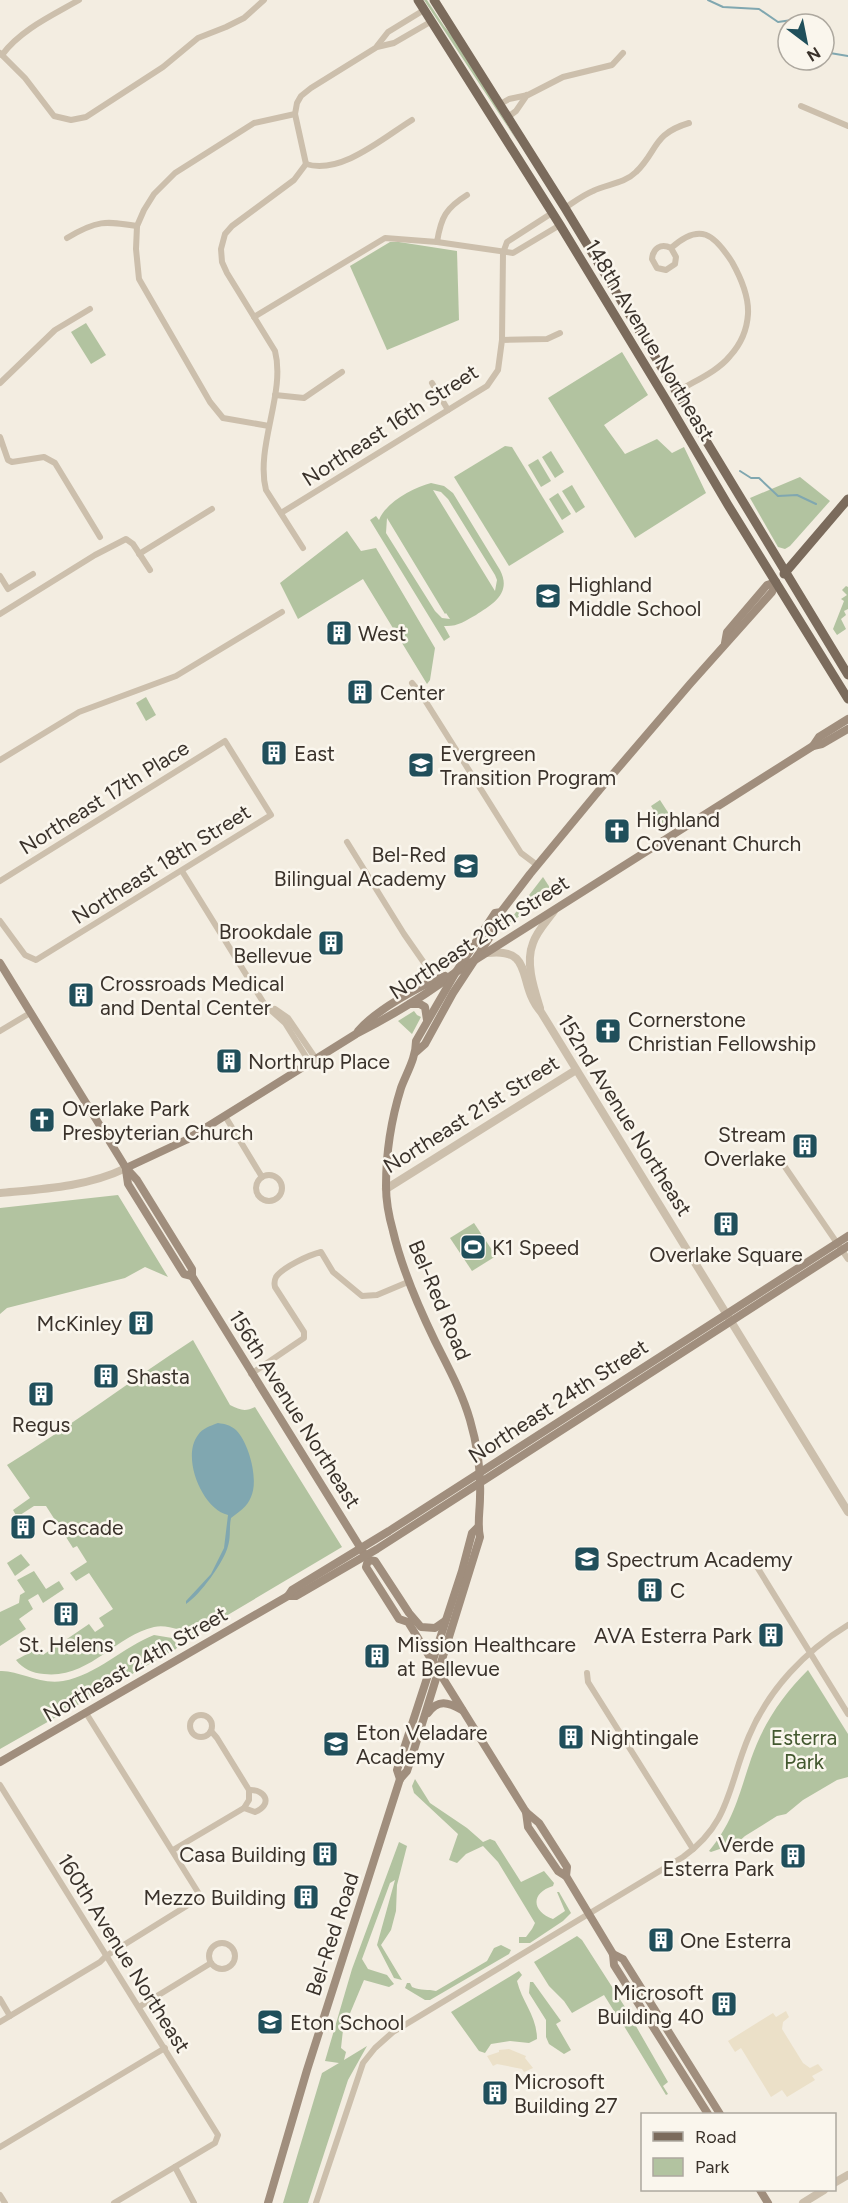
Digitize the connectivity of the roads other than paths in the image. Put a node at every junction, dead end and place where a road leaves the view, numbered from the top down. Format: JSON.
{"nodes":[{"id":1,"x":79,"y":0,"type":"edge"},
{"id":2,"x":264,"y":0,"type":"edge"},
{"id":3,"x":418,"y":0,"type":"edge"},
{"id":4,"x":435,"y":3,"type":"edge"},
{"id":5,"x":424,"y":9,"type":"junction"},
{"id":6,"x":432,"y":21,"type":"junction"},
{"id":7,"x":377,"y":47,"type":"junction"},
{"id":8,"x":623,"y":53,"type":"dead end"},
{"id":9,"x":1,"y":54,"type":"edge"},
{"id":10,"x":528,"y":95,"type":"junction"},
{"id":11,"x":500,"y":104,"type":"junction"},
{"id":12,"x":801,"y":106,"type":"dead end"},
{"id":13,"x":296,"y":114,"type":"junction"},
{"id":14,"x":508,"y":117,"type":"junction"},
{"id":15,"x":412,"y":120,"type":"dead end"},
{"id":16,"x":496,"y":122,"type":"junction"},
{"id":17,"x":689,"y":123,"type":"dead end"},
{"id":18,"x":848,"y":126,"type":"edge"},
{"id":19,"x":524,"y":143,"type":"junction"},
{"id":20,"x":306,"y":164,"type":"junction"},
{"id":21,"x":467,"y":195,"type":"dead end"},
{"id":22,"x":565,"y":208,"type":"junction"},
{"id":23,"x":552,"y":213,"type":"junction"},
{"id":24,"x":560,"y":225,"type":"junction"},
{"id":25,"x":137,"y":226,"type":"junction"},
{"id":26,"x":68,"y":238,"type":"dead end"},
{"id":27,"x":437,"y":242,"type":"junction"},
{"id":28,"x":671,"y":248,"type":"junction"},
{"id":29,"x":502,"y":253,"type":"junction"},
{"id":30,"x":90,"y":309,"type":"dead end"},
{"id":31,"x":254,"y":316,"type":"junction"},
{"id":32,"x":560,"y":333,"type":"dead end"},
{"id":33,"x":502,"y":340,"type":"junction"},
{"id":34,"x":342,"y":372,"type":"dead end"},
{"id":35,"x":0,"y":383,"type":"edge"},
{"id":36,"x":432,"y":383,"type":"dead end"},
{"id":37,"x":659,"y":388,"type":"junction"},
{"id":38,"x":677,"y":392,"type":"junction"},
{"id":39,"x":275,"y":395,"type":"junction"},
{"id":40,"x":684,"y":404,"type":"junction"},
{"id":41,"x":448,"y":410,"type":"junction"},
{"id":42,"x":269,"y":426,"type":"junction"},
{"id":43,"x":0,"y":437,"type":"edge"},
{"id":44,"x":848,"y":499,"type":"edge"},
{"id":45,"x":212,"y":509,"type":"dead end"},
{"id":46,"x":281,"y":513,"type":"junction"},
{"id":47,"x":100,"y":537,"type":"dead end"},
{"id":48,"x":303,"y":548,"type":"dead end"},
{"id":49,"x":139,"y":554,"type":"junction"},
{"id":50,"x":150,"y":570,"type":"dead end"},
{"id":51,"x":786,"y":572,"type":"junction"},
{"id":52,"x":33,"y":574,"type":"dead end"},
{"id":53,"x":0,"y":576,"type":"edge"},
{"id":54,"x":776,"y":582,"type":"junction"},
{"id":55,"x":282,"y":612,"type":"dead end"},
{"id":56,"x":0,"y":614,"type":"edge"},
{"id":57,"x":848,"y":675,"type":"edge"},
{"id":58,"x":412,"y":683,"type":"dead end"},
{"id":59,"x":848,"y":699,"type":"edge"},
{"id":60,"x":848,"y":719,"type":"edge"},
{"id":61,"x":848,"y":729,"type":"edge"},
{"id":62,"x":225,"y":741,"type":"joint"},
{"id":63,"x":813,"y":746,"type":"junction"},
{"id":64,"x":0,"y":760,"type":"edge"},
{"id":65,"x":347,"y":842,"type":"dead end"},
{"id":66,"x":537,"y":865,"type":"junction"},
{"id":67,"x":182,"y":871,"type":"junction"},
{"id":68,"x":0,"y":881,"type":"edge"},
{"id":69,"x":556,"y":908,"type":"junction"},
{"id":70,"x":501,"y":912,"type":"junction"},
{"id":71,"x":0,"y":921,"type":"edge"},
{"id":72,"x":3,"y":932,"type":"edge"},
{"id":73,"x":487,"y":953,"type":"junction"},
{"id":74,"x":474,"y":961,"type":"junction"},
{"id":75,"x":0,"y":963,"type":"edge"},
{"id":76,"x":456,"y":972,"type":"junction"},
{"id":77,"x":436,"y":980,"type":"junction"},
{"id":78,"x":410,"y":1004,"type":"junction"},
{"id":79,"x":30,"y":1012,"type":"junction"},
{"id":80,"x":541,"y":1012,"type":"junction"},
{"id":81,"x":427,"y":1021,"type":"junction"},
{"id":82,"x":0,"y":1031,"type":"edge"},
{"id":83,"x":356,"y":1034,"type":"junction"},
{"id":84,"x":416,"y":1052,"type":"junction"},
{"id":85,"x":313,"y":1061,"type":"junction"},
{"id":86,"x":576,"y":1070,"type":"junction"},
{"id":87,"x":225,"y":1116,"type":"junction"},
{"id":88,"x":785,"y":1167,"type":"dead end"},
{"id":89,"x":126,"y":1168,"type":"junction"},
{"id":90,"x":262,"y":1177,"type":"junction"},
{"id":91,"x":386,"y":1189,"type":"junction"},
{"id":92,"x":0,"y":1193,"type":"edge"},
{"id":93,"x":848,"y":1236,"type":"edge"},
{"id":94,"x":842,"y":1246,"type":"edge"},
{"id":95,"x":848,"y":1259,"type":"edge"},
{"id":96,"x":408,"y":1282,"type":"junction"},
{"id":97,"x":729,"y":1318,"type":"junction"},
{"id":98,"x":666,"y":1354,"type":"junction"},
{"id":99,"x":251,"y":1374,"type":"junction"},
{"id":100,"x":644,"y":1378,"type":"junction"},
{"id":101,"x":620,"y":1384,"type":"junction"},
{"id":102,"x":602,"y":1405,"type":"junction"},
{"id":103,"x":479,"y":1473,"type":"junction"},
{"id":104,"x":480,"y":1484,"type":"junction"},
{"id":105,"x":848,"y":1512,"type":"edge"},
{"id":106,"x":478,"y":1527,"type":"junction"},
{"id":107,"x":365,"y":1555,"type":"junction"},
{"id":108,"x":754,"y":1562,"type":"dead end"},
{"id":109,"x":408,"y":1618,"type":"junction"},
{"id":110,"x":446,"y":1621,"type":"junction"},
{"id":111,"x":848,"y":1625,"type":"edge"},
{"id":112,"x":810,"y":1653,"type":"junction"},
{"id":113,"x":432,"y":1661,"type":"junction"},
{"id":114,"x":439,"y":1672,"type":"junction"},
{"id":115,"x":587,"y":1673,"type":"dead end"},
{"id":116,"x":464,"y":1711,"type":"junction"},
{"id":117,"x":86,"y":1713,"type":"junction"},
{"id":118,"x":848,"y":1714,"type":"edge"},
{"id":119,"x":424,"y":1719,"type":"junction"},
{"id":120,"x":210,"y":1731,"type":"dead end"},
{"id":121,"x":0,"y":1762,"type":"edge"},
{"id":122,"x":400,"y":1779,"type":"junction"},
{"id":123,"x":0,"y":1785,"type":"edge"},
{"id":124,"x":249,"y":1790,"type":"junction"},
{"id":125,"x":244,"y":1808,"type":"junction"},
{"id":126,"x":693,"y":1849,"type":"junction"},
{"id":127,"x":173,"y":1850,"type":"junction"},
{"id":128,"x":589,"y":1914,"type":"junction"},
{"id":129,"x":613,"y":1954,"type":"junction"},
{"id":130,"x":105,"y":1956,"type":"junction"},
{"id":131,"x":211,"y":1963,"type":"junction"},
{"id":132,"x":0,"y":1999,"type":"edge"},
{"id":133,"x":139,"y":2007,"type":"junction"},
{"id":134,"x":10,"y":2016,"type":"junction"},
{"id":135,"x":0,"y":2022,"type":"edge"},
{"id":136,"x":165,"y":2048,"type":"junction"},
{"id":137,"x":707,"y":2113,"type":"edge"},
{"id":138,"x":719,"y":2113,"type":"edge"},
{"id":139,"x":0,"y":2147,"type":"edge"},
{"id":140,"x":175,"y":2166,"type":"junction"},
{"id":141,"x":822,"y":2191,"type":"edge"},
{"id":142,"x":0,"y":2195,"type":"edge"},
{"id":143,"x":5,"y":2203,"type":"edge"},
{"id":144,"x":114,"y":2203,"type":"edge"},
{"id":145,"x":194,"y":2203,"type":"edge"},
{"id":146,"x":268,"y":2203,"type":"edge"},
{"id":147,"x":316,"y":2203,"type":"edge"},
{"id":148,"x":803,"y":2203,"type":"edge"}],
"edges":[{"from":1,"to":9,"type":"street"},
{"from":2,"to":9,"type":"street"},
{"from":3,"to":5,"type":"main road","name":"148th Avenue Northeast"},
{"from":4,"to":11,"type":"main road","name":"148th Avenue Northeast"},
{"from":5,"to":6,"type":"main road","name":"148th Avenue Northeast"},
{"from":5,"to":7,"type":"street"},
{"from":6,"to":7,"type":"street"},
{"from":6,"to":16,"type":"main road","name":"148th Avenue Northeast"},
{"from":7,"to":13,"type":"street"},
{"from":8,"to":10,"type":"street"},
{"from":10,"to":11,"type":"street"},
{"from":10,"to":14,"type":"street"},
{"from":11,"to":14,"type":"main road","name":"148th Avenue Northeast"},
{"from":12,"to":18,"type":"street"},
{"from":13,"to":20,"type":"street"},
{"from":13,"to":25,"type":"street"},
{"from":14,"to":19,"type":"main road","name":"148th Avenue Northeast"},
{"from":15,"to":20,"type":"street"},
{"from":16,"to":19,"type":"main road"},
{"from":16,"to":23,"type":"main road","name":"148th Avenue Northeast"},
{"from":17,"to":22,"type":"street"},
{"from":19,"to":22,"type":"main road","name":"148th Avenue Northeast"},
{"from":20,"to":31,"type":"street"},
{"from":21,"to":27,"type":"street"},
{"from":22,"to":38,"type":"main road","name":"148th Avenue Northeast"},
{"from":23,"to":24,"type":"main road","name":"148th Avenue Northeast"},
{"from":23,"to":29,"type":"street"},
{"from":24,"to":29,"type":"street"},
{"from":24,"to":37,"type":"main road","name":"148th Avenue Northeast"},
{"from":25,"to":26,"type":"street"},
{"from":25,"to":42,"type":"street"},
{"from":27,"to":29,"type":"street"},
{"from":27,"to":31,"type":"street"},
{"from":28,"to":28,"type":"street"},
{"from":28,"to":38,"type":"street"},
{"from":29,"to":33,"type":"street","name":"Northeast 16th Street"},
{"from":30,"to":35,"type":"street"},
{"from":31,"to":39,"type":"street"},
{"from":32,"to":33,"type":"street"},
{"from":33,"to":41,"type":"street","name":"Northeast 16th Street"},
{"from":34,"to":39,"type":"street"},
{"from":36,"to":41,"type":"street"},
{"from":37,"to":40,"type":"main road"},
{"from":37,"to":54,"type":"main road","name":"148th Avenue Northeast"},
{"from":38,"to":40,"type":"main road","name":"148th Avenue Northeast"},
{"from":39,"to":42,"type":"street"},
{"from":40,"to":51,"type":"main road","name":"148th Avenue Northeast"},
{"from":41,"to":46,"type":"street","name":"Northeast 16th Street"},
{"from":42,"to":46,"type":"street"},
{"from":43,"to":47,"type":"street"},
{"from":44,"to":51,"type":"main road","name":"Bel-Red Road"},
{"from":45,"to":49,"type":"street"},
{"from":46,"to":48,"type":"street"},
{"from":49,"to":50,"type":"street"},
{"from":49,"to":56,"type":"street"},
{"from":51,"to":54,"type":"main road","name":"Bel-Red Road"},
{"from":51,"to":57,"type":"main road","name":"148th Avenue Northeast"},
{"from":52,"to":53,"type":"street"},
{"from":54,"to":59,"type":"main road","name":"148th Avenue Northeast"},
{"from":54,"to":66,"type":"main road","name":"Bel-Red Road"},
{"from":55,"to":64,"type":"street"},
{"from":58,"to":66,"type":"street"},
{"from":60,"to":63,"type":"main road"},
{"from":61,"to":63,"type":"main road","name":"Northeast 20th Street"},
{"from":62,"to":67,"type":"street","name":"Northeast 18th Street"},
{"from":62,"to":68,"type":"street","name":"Northeast 17th Place"},
{"from":63,"to":69,"type":"main road","name":"Northeast 20th Street"},
{"from":65,"to":77,"type":"street"},
{"from":66,"to":70,"type":"main road","name":"Bel-Red Road"},
{"from":67,"to":72,"type":"street","name":"Northeast 18th Street"},
{"from":67,"to":85,"type":"street"},
{"from":69,"to":73,"type":"main road","name":"Northeast 20th Street"},
{"from":69,"to":80,"type":"street"},
{"from":70,"to":74,"type":"main road","name":"Bel-Red Road"},
{"from":70,"to":76,"type":"main road","name":"Bel-Red Road"},
{"from":71,"to":72,"type":"street"},
{"from":73,"to":74,"type":"main road","name":"Northeast 20th Street"},
{"from":73,"to":80,"type":"street"},
{"from":74,"to":76,"type":"main road","name":"Northeast 20th Street"},
{"from":74,"to":84,"type":"main road","name":"Bel-Red Road"},
{"from":75,"to":79,"type":"main road","name":"156th Avenue Northeast"},
{"from":76,"to":77,"type":"main road"},
{"from":76,"to":78,"type":"main road","name":"Northeast 20th Street"},
{"from":76,"to":81,"type":"main road","name":"Bel-Red Road"},
{"from":77,"to":83,"type":"main road"},
{"from":78,"to":81,"type":"main road"},
{"from":78,"to":83,"type":"main road","name":"Northeast 20th Street"},
{"from":79,"to":82,"type":"street"},
{"from":79,"to":89,"type":"main road","name":"156th Avenue Northeast"},
{"from":80,"to":86,"type":"street","name":"152nd Avenue Northeast"},
{"from":81,"to":84,"type":"main road","name":"Bel-Red Road"},
{"from":83,"to":85,"type":"main road","name":"Northeast 20th Street"},
{"from":84,"to":91,"type":"main road","name":"Bel-Red Road"},
{"from":85,"to":87,"type":"main road","name":"Northeast 20th Street"},
{"from":86,"to":91,"type":"street","name":"Northeast 21st Street"},
{"from":86,"to":97,"type":"street","name":"152nd Avenue Northeast"},
{"from":87,"to":89,"type":"main road","name":"Northeast 20th Street"},
{"from":87,"to":90,"type":"street"},
{"from":88,"to":94,"type":"street"},
{"from":89,"to":92,"type":"street"},
{"from":89,"to":99,"type":"main road","name":"156th Avenue Northeast"},
{"from":90,"to":90,"type":"street"},
{"from":91,"to":96,"type":"main road","name":"Bel-Red Road"},
{"from":93,"to":94,"type":"main road","name":"Northeast 24th Street"},
{"from":94,"to":95,"type":"street"},
{"from":94,"to":97,"type":"main road","name":"Northeast 24th Street"},
{"from":96,"to":99,"type":"street"},
{"from":96,"to":103,"type":"main road","name":"Bel-Red Road"},
{"from":97,"to":98,"type":"main road","name":"Northeast 24th Street"},
{"from":97,"to":100,"type":"main road","name":"Northeast 24th Street"},
{"from":97,"to":105,"type":"street","name":"152nd Avenue Northeast"},
{"from":98,"to":100,"type":"main road"},
{"from":98,"to":101,"type":"main road","name":"Northeast 24th Street"},
{"from":99,"to":107,"type":"main road","name":"156th Avenue Northeast"},
{"from":100,"to":102,"type":"main road","name":"Northeast 24th Street"},
{"from":101,"to":102,"type":"main road"},
{"from":101,"to":103,"type":"main road","name":"Northeast 24th Street"},
{"from":102,"to":104,"type":"main road","name":"Northeast 24th Street"},
{"from":103,"to":104,"type":"main road","name":"Bel-Red Road"},
{"from":103,"to":107,"type":"main road","name":"Northeast 24th Street"},
{"from":104,"to":106,"type":"main road","name":"Bel-Red Road"},
{"from":104,"to":107,"type":"main road","name":"Northeast 24th Street"},
{"from":106,"to":110,"type":"main road","name":"Bel-Red Road"},
{"from":106,"to":114,"type":"main road","name":"Bel-Red Road"},
{"from":107,"to":109,"type":"main road","name":"156th Avenue Northeast"},
{"from":107,"to":117,"type":"main road","name":"Northeast 24th Street"},
{"from":108,"to":112,"type":"street"},
{"from":109,"to":110,"type":"main road"},
{"from":109,"to":113,"type":"main road","name":"156th Avenue Northeast"},
{"from":110,"to":113,"type":"main road","name":"Bel-Red Road"},
{"from":111,"to":112,"type":"street"},
{"from":112,"to":118,"type":"street"},
{"from":112,"to":126,"type":"street"},
{"from":113,"to":114,"type":"main road","name":"156th Avenue Northeast"},
{"from":113,"to":122,"type":"main road","name":"Bel-Red Road"},
{"from":114,"to":116,"type":"main road","name":"156th Avenue Northeast"},
{"from":114,"to":119,"type":"main road","name":"Bel-Red Road"},
{"from":115,"to":126,"type":"street"},
{"from":116,"to":119,"type":"main road"},
{"from":116,"to":128,"type":"main road","name":"156th Avenue Northeast"},
{"from":117,"to":121,"type":"main road","name":"Northeast 24th Street"},
{"from":117,"to":127,"type":"street"},
{"from":119,"to":122,"type":"main road","name":"Bel-Red Road"},
{"from":120,"to":124,"type":"street"},
{"from":122,"to":146,"type":"main road","name":"Bel-Red Road"},
{"from":123,"to":130,"type":"street","name":"160th Avenue Northeast"},
{"from":124,"to":125,"type":"street"},
{"from":124,"to":125,"type":"street"},
{"from":125,"to":127,"type":"street"},
{"from":126,"to":128,"type":"street"},
{"from":127,"to":130,"type":"street"},
{"from":128,"to":129,"type":"main road","name":"156th Avenue Northeast"},
{"from":128,"to":147,"type":"street"},
{"from":129,"to":137,"type":"main road","name":"156th Avenue Northeast"},
{"from":129,"to":138,"type":"main road","name":"156th Avenue Northeast"},
{"from":130,"to":133,"type":"street","name":"160th Avenue Northeast"},
{"from":130,"to":134,"type":"street"},
{"from":131,"to":131,"type":"street"},
{"from":131,"to":133,"type":"street"},
{"from":132,"to":134,"type":"street"},
{"from":133,"to":136,"type":"street","name":"160th Avenue Northeast"},
{"from":134,"to":135,"type":"street"},
{"from":136,"to":139,"type":"street"},
{"from":136,"to":140,"type":"street","name":"160th Avenue Northeast"},
{"from":140,"to":144,"type":"street"},
{"from":140,"to":145,"type":"street"},
{"from":141,"to":148,"type":"street"},
{"from":142,"to":143,"type":"street"}]}
